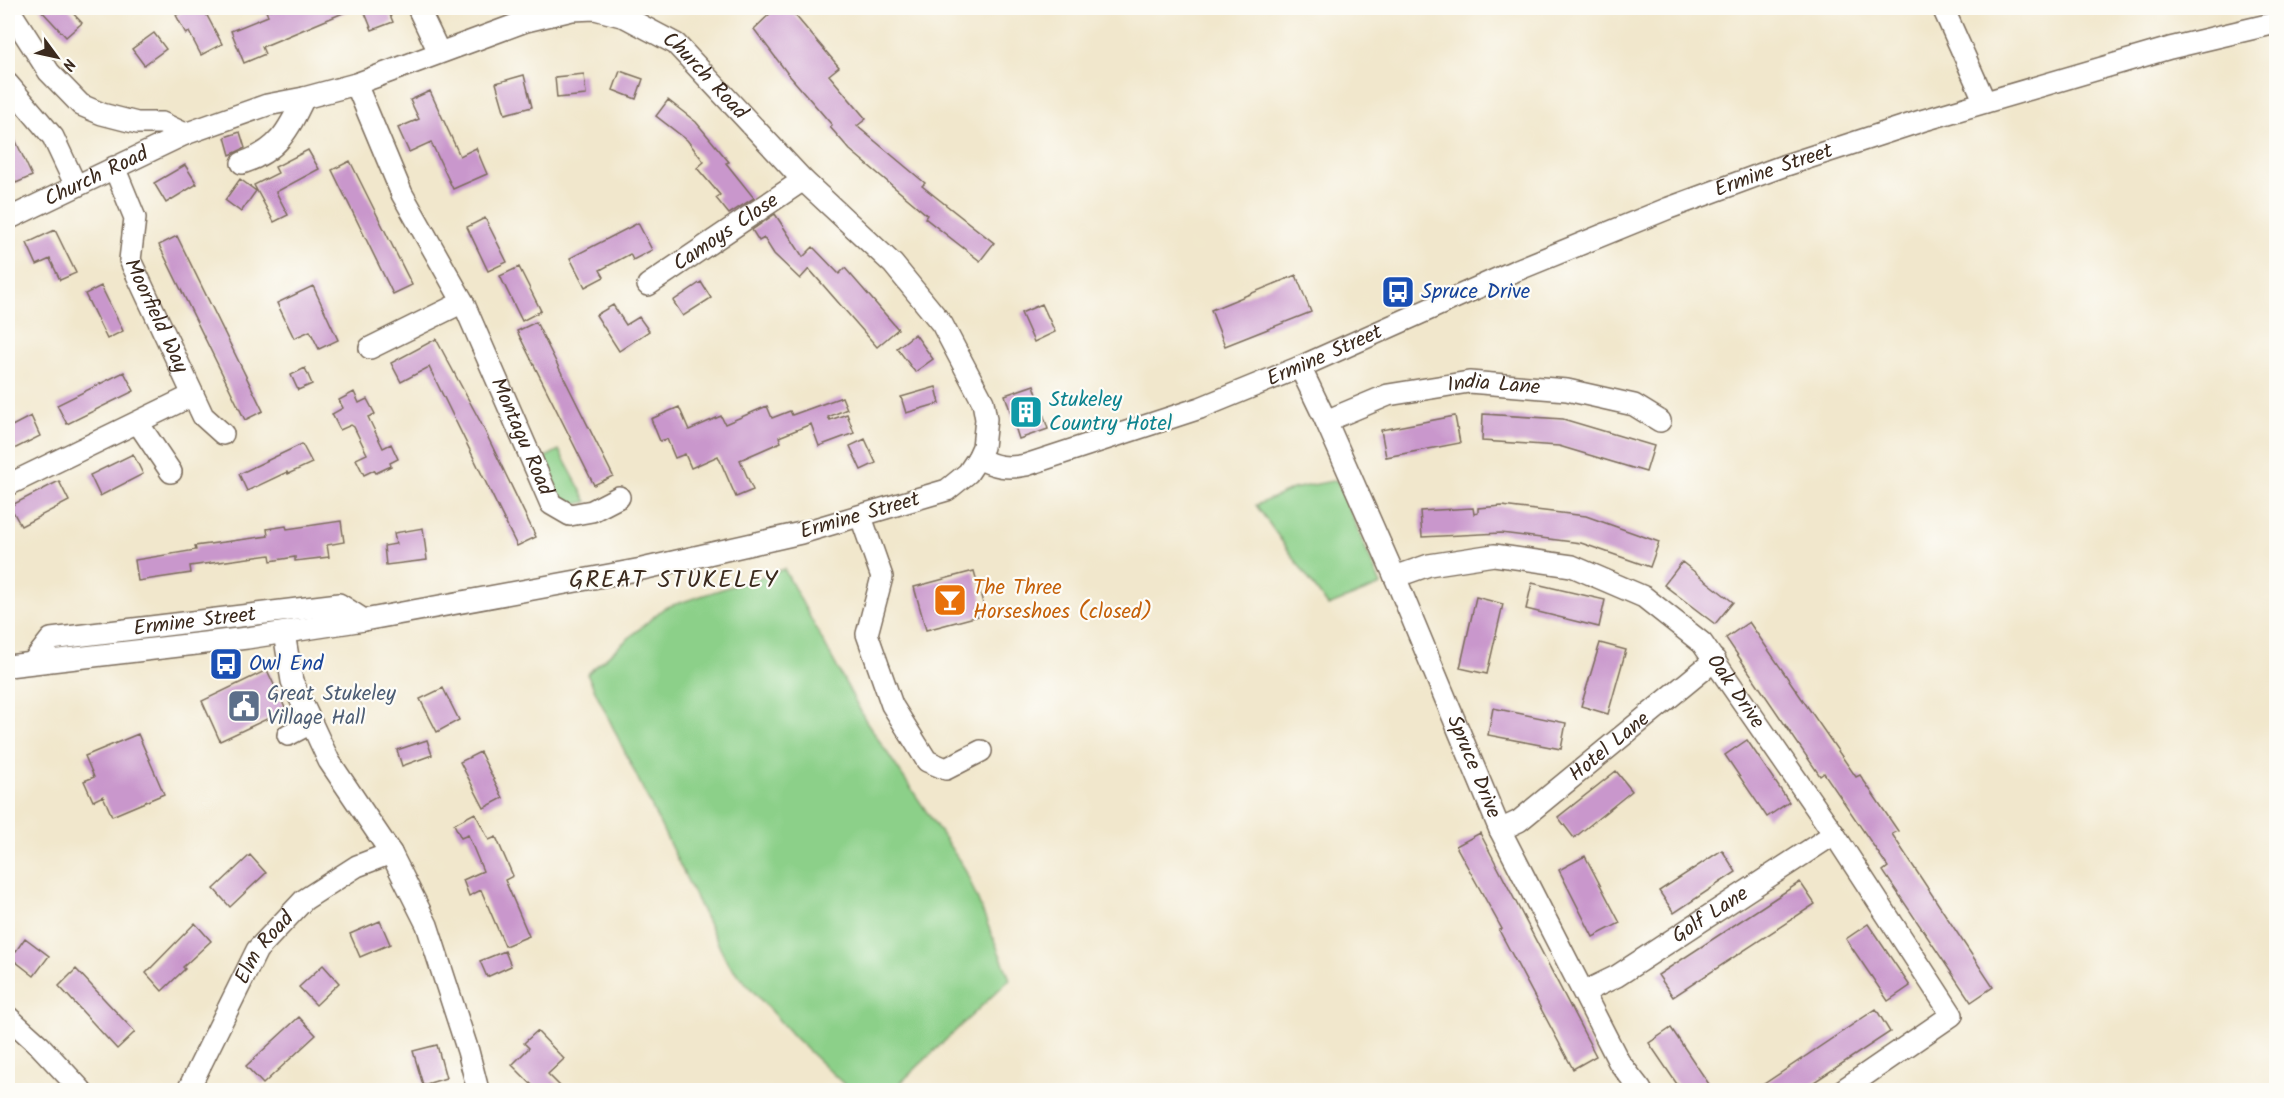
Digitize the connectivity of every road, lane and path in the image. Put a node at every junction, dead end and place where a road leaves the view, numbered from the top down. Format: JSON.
{"nodes":[{"id":1,"x":8,"y":8,"type":"edge"},
{"id":2,"x":418,"y":8,"type":"edge"},
{"id":3,"x":1943,"y":8,"type":"edge"},
{"id":4,"x":572,"y":9,"type":"edge"},
{"id":5,"x":2277,"y":23,"type":"edge"},
{"id":6,"x":439,"y":52,"type":"junction"},
{"id":7,"x":8,"y":84,"type":"edge"},
{"id":8,"x":356,"y":84,"type":"junction"},
{"id":9,"x":304,"y":98,"type":"junction"},
{"id":10,"x":1985,"y":102,"type":"junction"},
{"id":11,"x":185,"y":134,"type":"junction"},
{"id":12,"x":242,"y":163,"type":"dead end"},
{"id":13,"x":114,"y":168,"type":"junction"},
{"id":14,"x":803,"y":180,"type":"junction"},
{"id":15,"x":76,"y":186,"type":"junction"},
{"id":16,"x":8,"y":219,"type":"edge"},
{"id":17,"x":648,"y":285,"type":"dead end"},
{"id":18,"x":463,"y":302,"type":"junction"},
{"id":19,"x":370,"y":348,"type":"dead end"},
{"id":20,"x":1300,"y":368,"type":"junction"},
{"id":21,"x":193,"y":395,"type":"junction"},
{"id":22,"x":1326,"y":421,"type":"junction"},
{"id":23,"x":1660,"y":421,"type":"dead end"},
{"id":24,"x":138,"y":423,"type":"junction"},
{"id":25,"x":223,"y":434,"type":"dead end"},
{"id":26,"x":978,"y":458,"type":"junction"},
{"id":27,"x":171,"y":472,"type":"dead end"},
{"id":28,"x":8,"y":485,"type":"edge"},
{"id":29,"x":619,"y":496,"type":"dead end"},
{"id":30,"x":861,"y":517,"type":"junction"},
{"id":31,"x":1395,"y":577,"type":"junction"},
{"id":32,"x":364,"y":620,"type":"junction"},
{"id":33,"x":284,"y":633,"type":"junction"},
{"id":34,"x":1715,"y":660,"type":"junction"},
{"id":35,"x":33,"y":662,"type":"junction"},
{"id":36,"x":8,"y":666,"type":"edge"},
{"id":37,"x":311,"y":723,"type":"junction"},
{"id":38,"x":288,"y":735,"type":"dead end"},
{"id":39,"x":981,"y":751,"type":"dead end"},
{"id":40,"x":1500,"y":830,"type":"junction"},
{"id":41,"x":1834,"y":834,"type":"junction"},
{"id":42,"x":392,"y":853,"type":"junction"},
{"id":43,"x":1584,"y":992,"type":"junction"},
{"id":44,"x":8,"y":1017,"type":"edge"},
{"id":45,"x":81,"y":1090,"type":"edge"},
{"id":46,"x":188,"y":1090,"type":"edge"},
{"id":47,"x":478,"y":1090,"type":"edge"},
{"id":48,"x":1641,"y":1090,"type":"edge"},
{"id":49,"x":1843,"y":1090,"type":"edge"}],
"edges":[{"from":1,"to":11,"type":"street","name":"Church Road"},
{"from":2,"to":6,"type":"street"},
{"from":3,"to":10,"type":"street"},
{"from":4,"to":6,"type":"street","name":"Church Road"},
{"from":4,"to":14,"type":"street","name":"Church Road"},
{"from":5,"to":10,"type":"street","name":"Ermine Street"},
{"from":6,"to":8,"type":"street","name":"Church Road"},
{"from":7,"to":15,"type":"street"},
{"from":8,"to":9,"type":"street","name":"Church Road"},
{"from":8,"to":18,"type":"street","name":"Montagu Road"},
{"from":9,"to":11,"type":"street","name":"Church Road"},
{"from":9,"to":12,"type":"street"},
{"from":10,"to":20,"type":"street","name":"Ermine Street"},
{"from":11,"to":13,"type":"street","name":"Church Road"},
{"from":13,"to":15,"type":"street","name":"Church Road"},
{"from":13,"to":21,"type":"street","name":"Moorfield Way"},
{"from":14,"to":17,"type":"street","name":"Camoys Close"},
{"from":14,"to":26,"type":"street","name":"Church Road"},
{"from":15,"to":16,"type":"street","name":"Church Road"},
{"from":18,"to":19,"type":"street"},
{"from":18,"to":29,"type":"street","name":"Montagu Road"},
{"from":20,"to":22,"type":"street","name":"Spruce Drive"},
{"from":20,"to":26,"type":"street","name":"Ermine Street"},
{"from":21,"to":24,"type":"street","name":"Moorfield Way"},
{"from":21,"to":25,"type":"street","name":"Moorfield Way"},
{"from":22,"to":23,"type":"street","name":"India Lane"},
{"from":22,"to":31,"type":"street","name":"Spruce Drive"},
{"from":24,"to":27,"type":"street"},
{"from":24,"to":28,"type":"street","name":"Moorfield Way"},
{"from":26,"to":30,"type":"street","name":"Ermine Street"},
{"from":30,"to":32,"type":"street","name":"Ermine Street"},
{"from":30,"to":39,"type":"street"},
{"from":31,"to":34,"type":"street","name":"Oak Drive"},
{"from":31,"to":40,"type":"street","name":"Spruce Drive"},
{"from":32,"to":33,"type":"street","name":"Ermine Street"},
{"from":32,"to":35,"type":"street","name":"Ermine Street"},
{"from":33,"to":35,"type":"street","name":"Ermine Street"},
{"from":33,"to":37,"type":"street"},
{"from":34,"to":40,"type":"street","name":"Hotel Lane"},
{"from":34,"to":41,"type":"street","name":"Oak Drive"},
{"from":35,"to":36,"type":"street","name":"Ermine Street"},
{"from":37,"to":38,"type":"street"},
{"from":37,"to":42,"type":"street"},
{"from":40,"to":43,"type":"street","name":"Spruce Drive"},
{"from":41,"to":43,"type":"street","name":"Golf Lane"},
{"from":41,"to":49,"type":"street","name":"Oak Drive"},
{"from":42,"to":46,"type":"street","name":"Elm Road"},
{"from":42,"to":47,"type":"street"},
{"from":43,"to":48,"type":"street","name":"Spruce Drive"},
{"from":44,"to":45,"type":"street"}]}
